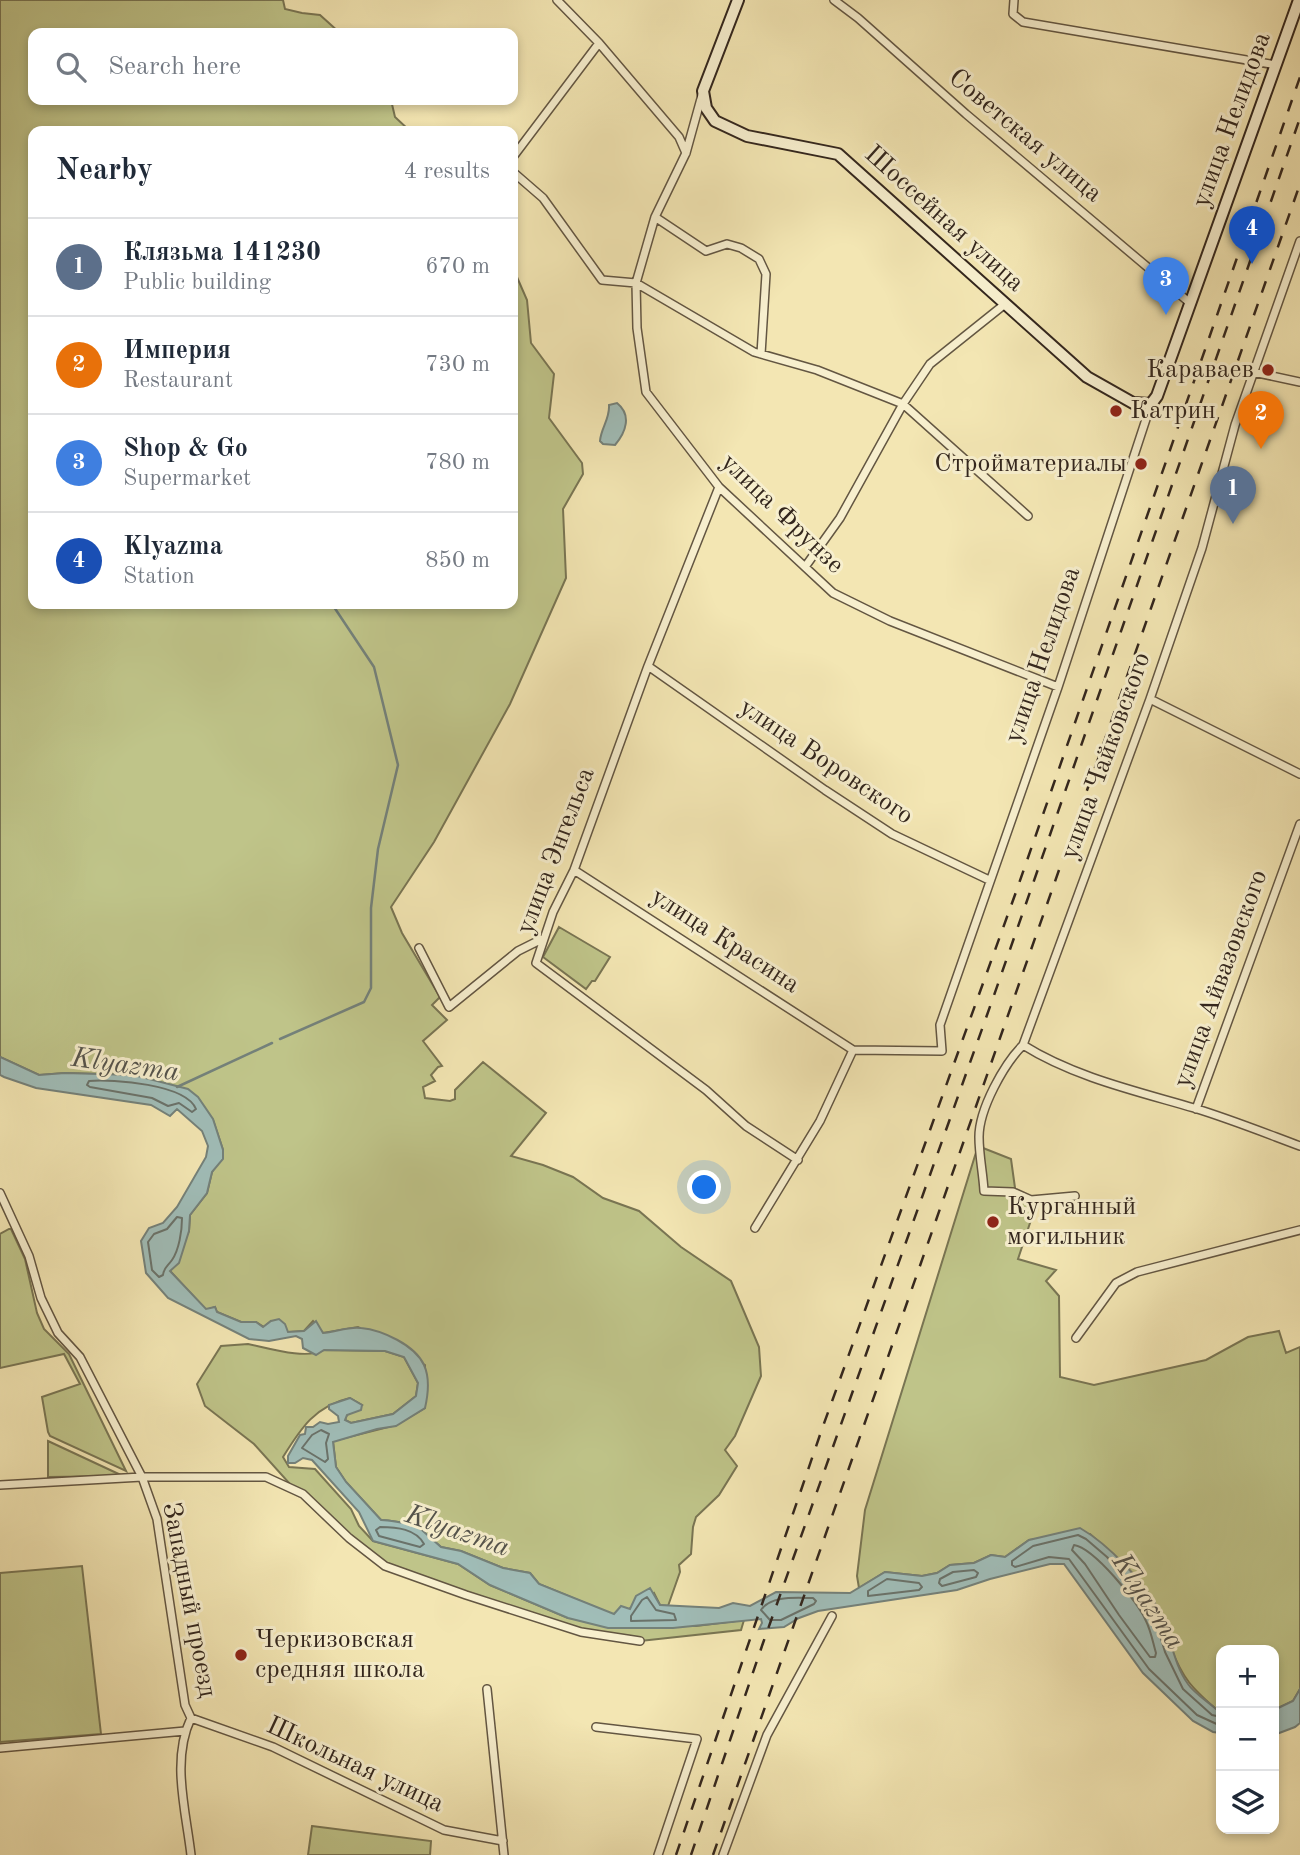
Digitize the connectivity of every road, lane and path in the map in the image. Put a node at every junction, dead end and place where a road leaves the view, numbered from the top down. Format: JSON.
{"nodes":[{"id":1,"x":557,"y":0,"type":"edge"},
{"id":2,"x":738,"y":0,"type":"edge"},
{"id":3,"x":834,"y":0,"type":"edge"},
{"id":4,"x":1014,"y":0,"type":"edge"},
{"id":5,"x":1299,"y":0,"type":"edge"},
{"id":6,"x":599,"y":43,"type":"junction"},
{"id":7,"x":1276,"y":65,"type":"junction"},
{"id":8,"x":703,"y":91,"type":"junction"},
{"id":9,"x":518,"y":150,"type":"edge"},
{"id":10,"x":686,"y":153,"type":"junction"},
{"id":11,"x":518,"y":176,"type":"edge"},
{"id":12,"x":655,"y":217,"type":"junction"},
{"id":13,"x":1300,"y":242,"type":"edge"},
{"id":14,"x":636,"y":283,"type":"junction"},
{"id":15,"x":1190,"y":303,"type":"junction"},
{"id":16,"x":1004,"y":304,"type":"junction"},
{"id":17,"x":761,"y":354,"type":"junction"},
{"id":18,"x":1253,"y":372,"type":"junction"},
{"id":19,"x":1300,"y":382,"type":"edge"},
{"id":20,"x":903,"y":404,"type":"junction"},
{"id":21,"x":1151,"y":404,"type":"junction"},
{"id":22,"x":719,"y":487,"type":"junction"},
{"id":23,"x":1028,"y":516,"type":"dead end"},
{"id":24,"x":805,"y":566,"type":"junction"},
{"id":25,"x":648,"y":666,"type":"junction"},
{"id":26,"x":1058,"y":687,"type":"junction"},
{"id":27,"x":1150,"y":699,"type":"junction"},
{"id":28,"x":1300,"y":774,"type":"edge"},
{"id":29,"x":1300,"y":824,"type":"edge"},
{"id":30,"x":574,"y":870,"type":"junction"},
{"id":31,"x":989,"y":880,"type":"junction"},
{"id":32,"x":544,"y":938,"type":"junction"},
{"id":33,"x":419,"y":948,"type":"dead end"},
{"id":34,"x":1023,"y":1045,"type":"junction"},
{"id":35,"x":853,"y":1050,"type":"junction"},
{"id":36,"x":1196,"y":1109,"type":"junction"},
{"id":37,"x":1300,"y":1146,"type":"edge"},
{"id":38,"x":798,"y":1160,"type":"junction"},
{"id":39,"x":0,"y":1193,"type":"edge"},
{"id":40,"x":1075,"y":1196,"type":"dead end"},
{"id":41,"x":755,"y":1228,"type":"dead end"},
{"id":42,"x":1300,"y":1230,"type":"edge"},
{"id":43,"x":1076,"y":1338,"type":"dead end"},
{"id":44,"x":142,"y":1477,"type":"junction"},
{"id":45,"x":0,"y":1485,"type":"edge"},
{"id":46,"x":832,"y":1616,"type":"dead end"},
{"id":47,"x":640,"y":1641,"type":"dead end"},
{"id":48,"x":487,"y":1689,"type":"dead end"},
{"id":49,"x":191,"y":1718,"type":"junction"},
{"id":50,"x":596,"y":1727,"type":"dead end"},
{"id":51,"x":185,"y":1731,"type":"junction"},
{"id":52,"x":0,"y":1748,"type":"edge"},
{"id":53,"x":503,"y":1841,"type":"junction"},
{"id":54,"x":191,"y":1855,"type":"edge"},
{"id":55,"x":504,"y":1855,"type":"edge"},
{"id":56,"x":659,"y":1855,"type":"edge"},
{"id":57,"x":723,"y":1855,"type":"edge"}],
"edges":[{"from":1,"to":6,"type":"street"},
{"from":2,"to":8,"type":"main road"},
{"from":3,"to":15,"type":"street","name":"Советская улица"},
{"from":4,"to":7,"type":"street"},
{"from":5,"to":7,"type":"main road","name":"улица Нелидова"},
{"from":6,"to":9,"type":"street"},
{"from":6,"to":10,"type":"street"},
{"from":7,"to":15,"type":"main road","name":"улица Нелидова"},
{"from":8,"to":10,"type":"street","name":"улица Фрунзе"},
{"from":8,"to":16,"type":"main road","name":"Шоссейная улица"},
{"from":10,"to":12,"type":"street","name":"улица Фрунзе"},
{"from":11,"to":14,"type":"street"},
{"from":12,"to":14,"type":"street","name":"улица Фрунзе"},
{"from":12,"to":17,"type":"street"},
{"from":13,"to":18,"type":"street","name":"улица Чайковского"},
{"from":14,"to":17,"type":"street"},
{"from":14,"to":22,"type":"street","name":"улица Фрунзе"},
{"from":15,"to":21,"type":"main road","name":"улица Нелидова"},
{"from":16,"to":20,"type":"street"},
{"from":16,"to":21,"type":"main road","name":"Шоссейная улица"},
{"from":17,"to":20,"type":"street"},
{"from":18,"to":19,"type":"street"},
{"from":18,"to":27,"type":"street","name":"улица Чайковского"},
{"from":20,"to":23,"type":"street"},
{"from":20,"to":24,"type":"street"},
{"from":21,"to":26,"type":"street","name":"улица Нелидова"},
{"from":22,"to":24,"type":"street","name":"улица Фрунзе"},
{"from":22,"to":25,"type":"street","name":"улица Энгельса"},
{"from":24,"to":26,"type":"street","name":"улица Фрунзе"},
{"from":25,"to":30,"type":"street","name":"улица Энгельса"},
{"from":25,"to":31,"type":"street","name":"улица Воровского"},
{"from":26,"to":31,"type":"street","name":"улица Нелидова"},
{"from":27,"to":28,"type":"street"},
{"from":27,"to":34,"type":"street","name":"улица Чайковского"},
{"from":29,"to":36,"type":"street","name":"улица Айвазовского"},
{"from":30,"to":32,"type":"street","name":"улица Энгельса"},
{"from":30,"to":35,"type":"street","name":"улица Красина"},
{"from":31,"to":35,"type":"street","name":"улица Нелидова"},
{"from":32,"to":33,"type":"street"},
{"from":32,"to":38,"type":"street","name":"улица Энгельса"},
{"from":34,"to":36,"type":"street"},
{"from":34,"to":40,"type":"street","name":"улица Чайковского"},
{"from":35,"to":38,"type":"street"},
{"from":36,"to":37,"type":"street"},
{"from":38,"to":41,"type":"street"},
{"from":39,"to":44,"type":"street","name":"Западный проезд"},
{"from":42,"to":43,"type":"street"},
{"from":44,"to":45,"type":"street"},
{"from":44,"to":47,"type":"street"},
{"from":44,"to":49,"type":"street","name":"Западный проезд"},
{"from":46,"to":57,"type":"street"},
{"from":48,"to":53,"type":"street"},
{"from":49,"to":51,"type":"street","name":"Западный проезд"},
{"from":49,"to":53,"type":"street","name":"Школьная улица"},
{"from":50,"to":56,"type":"street"},
{"from":51,"to":52,"type":"street"},
{"from":51,"to":54,"type":"street","name":"Западный проезд"},
{"from":53,"to":55,"type":"street"}]}
